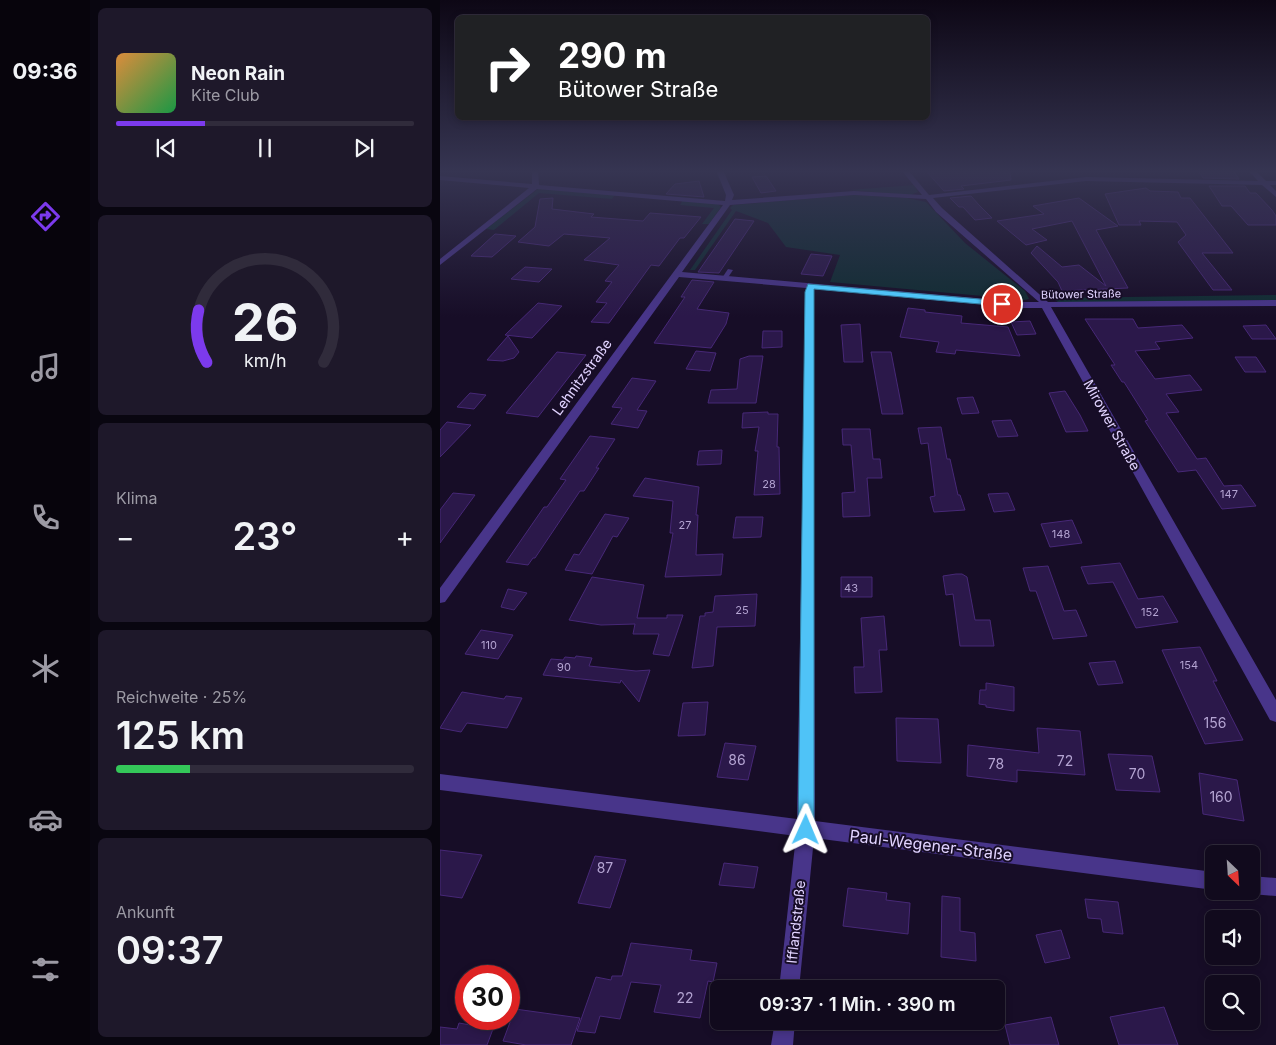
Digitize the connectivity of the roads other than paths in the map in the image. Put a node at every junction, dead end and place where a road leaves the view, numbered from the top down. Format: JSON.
{"nodes":[{"id":1,"x":495,"y":219,"type":"edge"},
{"id":2,"x":717,"y":219,"type":"edge"},
{"id":3,"x":949,"y":219,"type":"edge"},
{"id":4,"x":440,"y":262,"type":"edge"},
{"id":5,"x":730,"y":270,"type":"dead end"},
{"id":6,"x":678,"y":274,"type":"junction"},
{"id":7,"x":725,"y":278,"type":"junction"},
{"id":8,"x":811,"y":286,"type":"junction"},
{"id":9,"x":1276,"y":303,"type":"edge"},
{"id":10,"x":1046,"y":306,"type":"junction"},
{"id":11,"x":440,"y":598,"type":"edge"},
{"id":12,"x":1276,"y":715,"type":"edge"},
{"id":13,"x":440,"y":782,"type":"edge"},
{"id":14,"x":806,"y":830,"type":"junction"},
{"id":15,"x":1205,"y":880,"type":"edge"},
{"id":16,"x":1260,"y":886,"type":"edge"},
{"id":17,"x":1276,"y":887,"type":"edge"},
{"id":18,"x":790,"y":980,"type":"edge"},
{"id":19,"x":784,"y":1030,"type":"edge"},
{"id":20,"x":782,"y":1045,"type":"edge"}],
"edges":[{"from":1,"to":4,"type":"street"},
{"from":2,"to":6,"type":"street","name":"Lehnitzstraße"},
{"from":3,"to":10,"type":"street","name":"Mirower Straße"},
{"from":5,"to":7,"type":"lane"},
{"from":6,"to":7,"type":"street","name":"Bütower Straße"},
{"from":6,"to":11,"type":"street","name":"Lehnitzstraße"},
{"from":7,"to":8,"type":"street","name":"Bütower Straße"},
{"from":8,"to":10,"type":"street","name":"Bütower Straße"},
{"from":8,"to":14,"type":"street","name":"Ifflandstraße"},
{"from":9,"to":10,"type":"street","name":"Bütower Straße"},
{"from":10,"to":12,"type":"street","name":"Mirower Straße"},
{"from":13,"to":14,"type":"street","name":"Paul-Wegener-Straße"},
{"from":14,"to":15,"type":"street","name":"Paul-Wegener-Straße"},
{"from":14,"to":18,"type":"street","name":"Ifflandstraße"},
{"from":16,"to":17,"type":"street"},
{"from":19,"to":20,"type":"street"}]}
